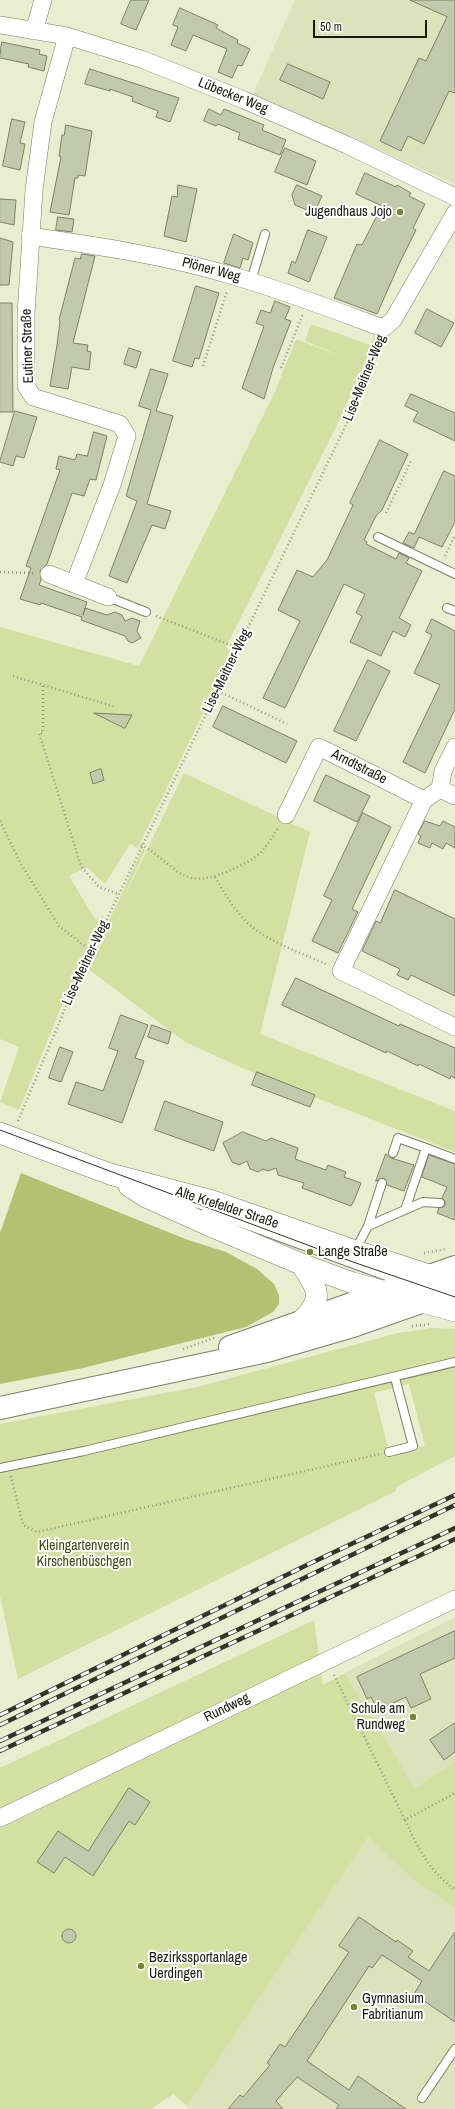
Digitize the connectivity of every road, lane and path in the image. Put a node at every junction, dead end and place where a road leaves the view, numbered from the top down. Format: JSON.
{"nodes":[{"id":1,"x":42,"y":0,"type":"edge"},
{"id":2,"x":0,"y":25,"type":"edge"},
{"id":3,"x":34,"y":31,"type":"junction"},
{"id":4,"x":67,"y":36,"type":"junction"},
{"id":5,"x":455,"y":197,"type":"edge"},
{"id":6,"x":455,"y":213,"type":"edge"},
{"id":7,"x":265,"y":234,"type":"dead end"},
{"id":8,"x":30,"y":236,"type":"junction"},
{"id":9,"x":232,"y":275,"type":"junction"},
{"id":10,"x":252,"y":281,"type":"junction"},
{"id":11,"x":309,"y":301,"type":"junction"},
{"id":12,"x":386,"y":327,"type":"junction"},
{"id":13,"x":203,"y":366,"type":"dead end"},
{"id":14,"x":281,"y":368,"type":"dead end"},
{"id":15,"x":411,"y":460,"type":"dead end"},
{"id":16,"x":386,"y":512,"type":"dead end"},
{"id":17,"x":455,"y":535,"type":"edge"},
{"id":18,"x":378,"y":538,"type":"dead end"},
{"id":19,"x":440,"y":567,"type":"junction"},
{"id":20,"x":0,"y":572,"type":"edge"},
{"id":21,"x":50,"y":574,"type":"joint"},
{"id":22,"x":455,"y":574,"type":"edge"},
{"id":23,"x":74,"y":584,"type":"junction"},
{"id":24,"x":108,"y":597,"type":"joint"},
{"id":25,"x":146,"y":612,"type":"joint"},
{"id":26,"x":238,"y":648,"type":"junction"},
{"id":27,"x":13,"y":676,"type":"dead end"},
{"id":28,"x":43,"y":686,"type":"junction"},
{"id":29,"x":218,"y":690,"type":"junction"},
{"id":30,"x":116,"y":707,"type":"dead end"},
{"id":31,"x":287,"y":724,"type":"dead end"},
{"id":32,"x":455,"y":747,"type":"edge"},
{"id":33,"x":448,"y":793,"type":"edge"},
{"id":34,"x":424,"y":800,"type":"junction"},
{"id":35,"x":286,"y":815,"type":"joint"},
{"id":36,"x":0,"y":822,"type":"edge"},
{"id":37,"x":141,"y":845,"type":"junction"},
{"id":38,"x":215,"y":877,"type":"junction"},
{"id":39,"x":118,"y":894,"type":"junction"},
{"id":40,"x":91,"y":951,"type":"junction"},
{"id":41,"x":341,"y":971,"type":"junction"},
{"id":42,"x":455,"y":1027,"type":"edge"},
{"id":43,"x":6,"y":1135,"type":"edge"},
{"id":44,"x":426,"y":1148,"type":"junction"},
{"id":45,"x":393,"y":1153,"type":"dead end"},
{"id":46,"x":455,"y":1159,"type":"edge"},
{"id":47,"x":110,"y":1174,"type":"junction"},
{"id":48,"x":382,"y":1183,"type":"dead end"},
{"id":49,"x":440,"y":1203,"type":"dead end"},
{"id":50,"x":405,"y":1210,"type":"junction"},
{"id":51,"x":368,"y":1226,"type":"junction"},
{"id":52,"x":355,"y":1251,"type":"junction"},
{"id":53,"x":417,"y":1252,"type":"dead end"},
{"id":54,"x":453,"y":1257,"type":"edge"},
{"id":55,"x":301,"y":1264,"type":"junction"},
{"id":56,"x":430,"y":1275,"type":"junction"},
{"id":57,"x":406,"y":1284,"type":"junction"},
{"id":58,"x":384,"y":1292,"type":"junction"},
{"id":59,"x":447,"y":1297,"type":"edge"},
{"id":60,"x":301,"y":1321,"type":"junction"},
{"id":61,"x":222,"y":1336,"type":"dead end"},
{"id":62,"x":178,"y":1350,"type":"dead end"},
{"id":63,"x":455,"y":1362,"type":"edge"},
{"id":64,"x":163,"y":1372,"type":"junction"},
{"id":65,"x":395,"y":1378,"type":"junction"},
{"id":66,"x":0,"y":1408,"type":"edge"},
{"id":67,"x":388,"y":1452,"type":"joint"},
{"id":68,"x":9,"y":1466,"type":"junction"},
{"id":69,"x":0,"y":1468,"type":"edge"},
{"id":70,"x":455,"y":1599,"type":"edge"},
{"id":71,"x":327,"y":1660,"type":"junction"},
{"id":72,"x":455,"y":1793,"type":"edge"},
{"id":73,"x":0,"y":1818,"type":"edge"},
{"id":74,"x":405,"y":1820,"type":"junction"},
{"id":75,"x":455,"y":1890,"type":"edge"},
{"id":76,"x":455,"y":2049,"type":"edge"},
{"id":77,"x":422,"y":2098,"type":"dead end"}],
"edges":[{"from":1,"to":3,"type":"street"},
{"from":2,"to":3,"type":"street","name":"Lübecker Weg"},
{"from":3,"to":4,"type":"street","name":"Lübecker Weg"},
{"from":4,"to":5,"type":"street","name":"Lübecker Weg"},
{"from":4,"to":8,"type":"street","name":"Eutiner Straße"},
{"from":6,"to":12,"type":"street","name":"Lise-Meitner-Weg"},
{"from":7,"to":10,"type":"lane"},
{"from":8,"to":9,"type":"street","name":"Plöner Weg"},
{"from":8,"to":23,"type":"street","name":"Eutiner Straße"},
{"from":9,"to":10,"type":"street","name":"Plöner Weg"},
{"from":9,"to":13,"type":"path"},
{"from":10,"to":11,"type":"street","name":"Plöner Weg"},
{"from":11,"to":12,"type":"street","name":"Plöner Weg"},
{"from":11,"to":14,"type":"path"},
{"from":12,"to":26,"type":"path","name":"Lise-Meitner-Weg"},
{"from":15,"to":16,"type":"path"},
{"from":17,"to":19,"type":"path"},
{"from":18,"to":19,"type":"lane"},
{"from":19,"to":22,"type":"lane"},
{"from":20,"to":21,"type":"path"},
{"from":21,"to":23,"type":"street"},
{"from":23,"to":24,"type":"street"},
{"from":24,"to":25,"type":"lane"},
{"from":25,"to":26,"type":"path"},
{"from":26,"to":29,"type":"path","name":"Lise-Meitner-Weg"},
{"from":27,"to":28,"type":"path"},
{"from":28,"to":30,"type":"path"},
{"from":28,"to":39,"type":"path"},
{"from":29,"to":31,"type":"path"},
{"from":29,"to":37,"type":"path","name":"Lise-Meitner-Weg"},
{"from":32,"to":33,"type":"street"},
{"from":33,"to":34,"type":"street"},
{"from":34,"to":35,"type":"street","name":"Arndtstraße"},
{"from":34,"to":41,"type":"street"},
{"from":35,"to":38,"type":"path"},
{"from":36,"to":40,"type":"path"},
{"from":37,"to":38,"type":"path"},
{"from":37,"to":39,"type":"path","name":"Lise-Meitner-Weg"},
{"from":38,"to":41,"type":"path"},
{"from":39,"to":40,"type":"path","name":"Lise-Meitner-Weg"},
{"from":40,"to":43,"type":"path","name":"Lise-Meitner-Weg"},
{"from":41,"to":42,"type":"street"},
{"from":43,"to":47,"type":"street","name":"Alte Krefelder Straße"},
{"from":44,"to":45,"type":"lane"},
{"from":44,"to":46,"type":"lane"},
{"from":44,"to":50,"type":"lane"},
{"from":47,"to":52,"type":"street","name":"Alte Krefelder Straße"},
{"from":47,"to":55,"type":"street"},
{"from":47,"to":57,"type":"lane"},
{"from":48,"to":51,"type":"lane"},
{"from":49,"to":50,"type":"lane"},
{"from":50,"to":51,"type":"lane"},
{"from":51,"to":52,"type":"lane"},
{"from":52,"to":56,"type":"street","name":"Alte Krefelder Straße"},
{"from":53,"to":54,"type":"path"},
{"from":54,"to":56,"type":"main road"},
{"from":55,"to":58,"type":"street"},
{"from":55,"to":60,"type":"street"},
{"from":56,"to":57,"type":"main road"},
{"from":56,"to":59,"type":"street","name":"Alte Krefelder Straße"},
{"from":57,"to":58,"type":"main road"},
{"from":57,"to":59,"type":"lane"},
{"from":58,"to":59,"type":"street"},
{"from":58,"to":60,"type":"main road"},
{"from":59,"to":64,"type":"main road"},
{"from":60,"to":64,"type":"main road"},
{"from":61,"to":62,"type":"path"},
{"from":63,"to":65,"type":"lane"},
{"from":64,"to":66,"type":"main road"},
{"from":65,"to":67,"type":"lane"},
{"from":65,"to":68,"type":"lane"},
{"from":67,"to":68,"type":"path"},
{"from":68,"to":69,"type":"lane"},
{"from":70,"to":71,"type":"street","name":"Rundweg"},
{"from":71,"to":73,"type":"street","name":"Rundweg"},
{"from":71,"to":74,"type":"path"},
{"from":72,"to":74,"type":"path"},
{"from":74,"to":75,"type":"path"},
{"from":76,"to":77,"type":"lane"}]}
